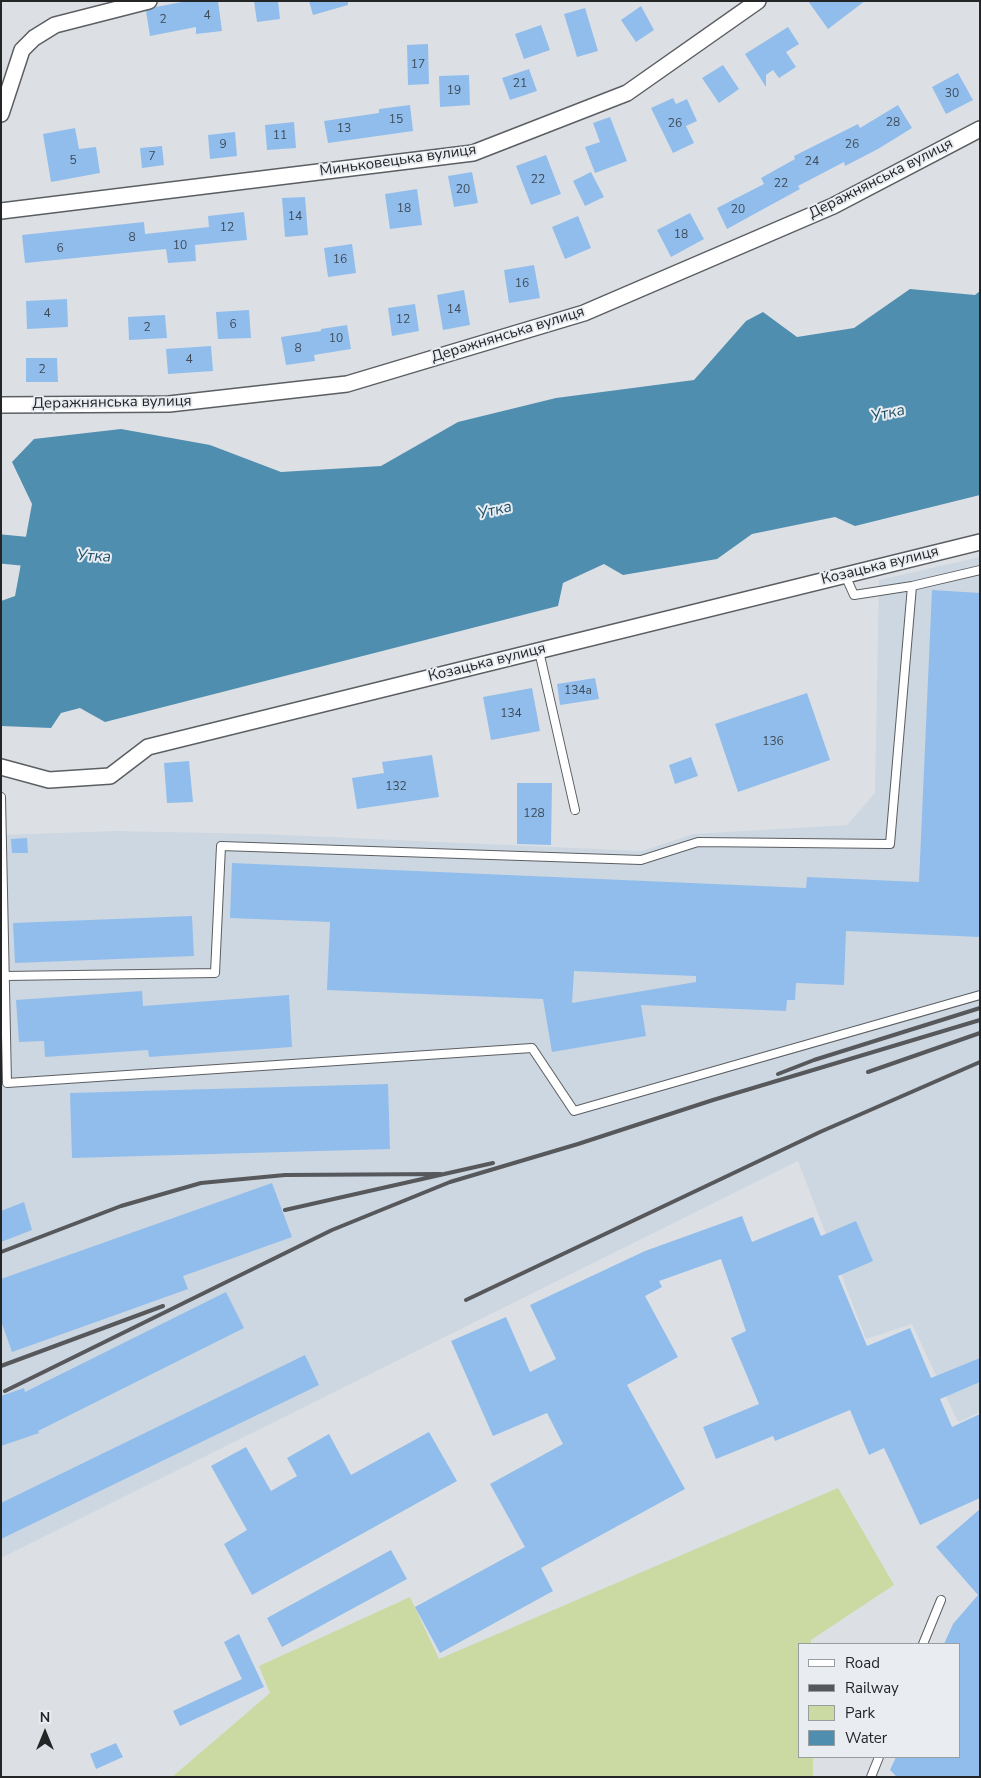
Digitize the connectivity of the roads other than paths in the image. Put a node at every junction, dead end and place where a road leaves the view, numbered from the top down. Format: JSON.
{"nodes":[{"id":1,"x":149,"y":1,"type":"edge"},
{"id":2,"x":758,"y":1,"type":"edge"},
{"id":3,"x":1,"y":114,"type":"edge"},
{"id":4,"x":980,"y":129,"type":"edge"},
{"id":5,"x":1,"y":211,"type":"edge"},
{"id":6,"x":1,"y":405,"type":"edge"},
{"id":7,"x":980,"y":542,"type":"edge"},
{"id":8,"x":980,"y":570,"type":"edge"},
{"id":9,"x":845,"y":575,"type":"junction"},
{"id":10,"x":912,"y":586,"type":"junction"},
{"id":11,"x":539,"y":650,"type":"junction"},
{"id":12,"x":1,"y":767,"type":"edge"},
{"id":13,"x":1,"y":797,"type":"edge"},
{"id":14,"x":575,"y":810,"type":"dead end"},
{"id":15,"x":5,"y":976,"type":"junction"},
{"id":16,"x":980,"y":994,"type":"edge"},
{"id":17,"x":941,"y":1600,"type":"dead end"},
{"id":18,"x":923,"y":1643,"type":"edge"},
{"id":19,"x":879,"y":1758,"type":"edge"},
{"id":20,"x":871,"y":1777,"type":"edge"}],
"edges":[{"from":1,"to":3,"type":"street"},
{"from":2,"to":5,"type":"street","name":"Миньковецька вулиця"},
{"from":4,"to":6,"type":"street","name":"Деражнянська вулиця"},
{"from":7,"to":9,"type":"street","name":"Козацька вулиця"},
{"from":8,"to":10,"type":"lane"},
{"from":9,"to":10,"type":"lane"},
{"from":9,"to":11,"type":"street","name":"Козацька вулиця"},
{"from":10,"to":15,"type":"lane"},
{"from":11,"to":12,"type":"street","name":"Козацька вулиця"},
{"from":11,"to":14,"type":"lane"},
{"from":13,"to":15,"type":"lane"},
{"from":15,"to":16,"type":"lane"},
{"from":17,"to":18,"type":"lane"},
{"from":19,"to":20,"type":"lane"}]}
